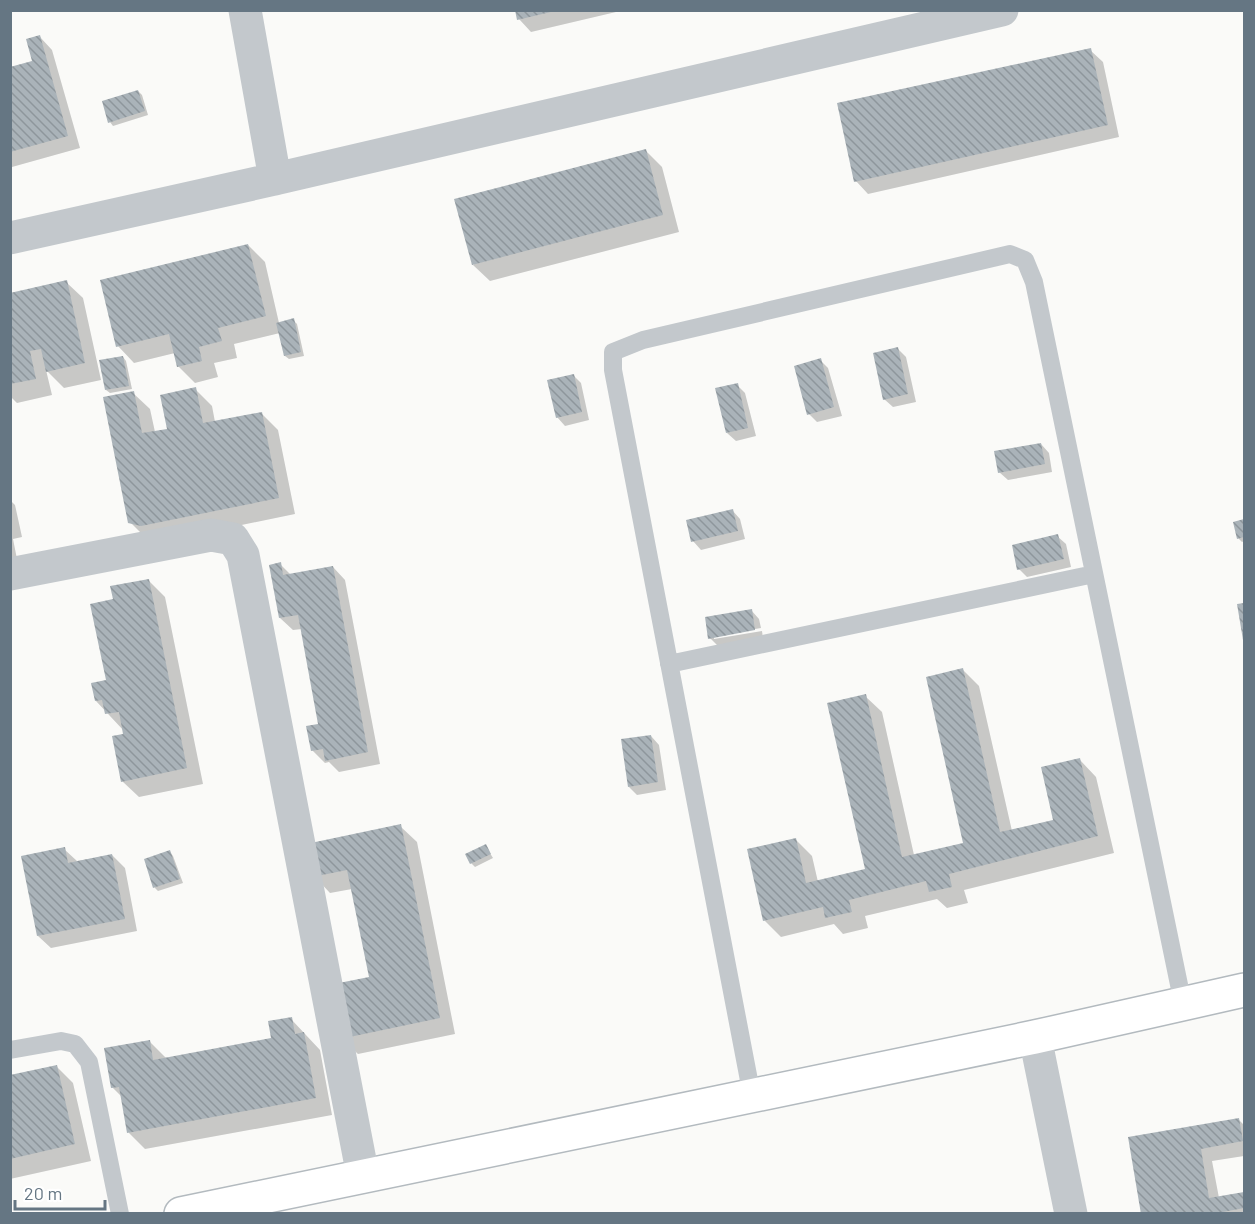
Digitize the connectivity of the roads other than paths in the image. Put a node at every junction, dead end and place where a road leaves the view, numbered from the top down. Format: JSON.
{"nodes":[{"id":1,"x":245,"y":10,"type":"edge"},
{"id":2,"x":1002,"y":10,"type":"edge"},
{"id":3,"x":275,"y":179,"type":"junction"},
{"id":4,"x":10,"y":238,"type":"edge"},
{"id":5,"x":10,"y":574,"type":"edge"},
{"id":6,"x":1094,"y":574,"type":"junction"},
{"id":7,"x":669,"y":664,"type":"junction"},
{"id":8,"x":1245,"y":990,"type":"edge"},
{"id":9,"x":1183,"y":1004,"type":"junction"},
{"id":10,"x":1035,"y":1036,"type":"junction"},
{"id":11,"x":10,"y":1050,"type":"edge"},
{"id":12,"x":752,"y":1096,"type":"junction"},
{"id":13,"x":363,"y":1176,"type":"junction"},
{"id":14,"x":120,"y":1214,"type":"edge"},
{"id":15,"x":181,"y":1214,"type":"edge"},
{"id":16,"x":1071,"y":1214,"type":"edge"}],
"edges":[{"from":1,"to":3,"type":"street"},
{"from":2,"to":3,"type":"street"},
{"from":3,"to":4,"type":"street"},
{"from":5,"to":13,"type":"street"},
{"from":6,"to":7,"type":"lane"},
{"from":6,"to":7,"type":"lane"},
{"from":6,"to":9,"type":"lane"},
{"from":7,"to":12,"type":"lane"},
{"from":8,"to":9,"type":"street"},
{"from":9,"to":10,"type":"street"},
{"from":10,"to":12,"type":"street"},
{"from":10,"to":16,"type":"street"},
{"from":11,"to":14,"type":"lane"},
{"from":12,"to":13,"type":"street"},
{"from":13,"to":15,"type":"street"}]}
